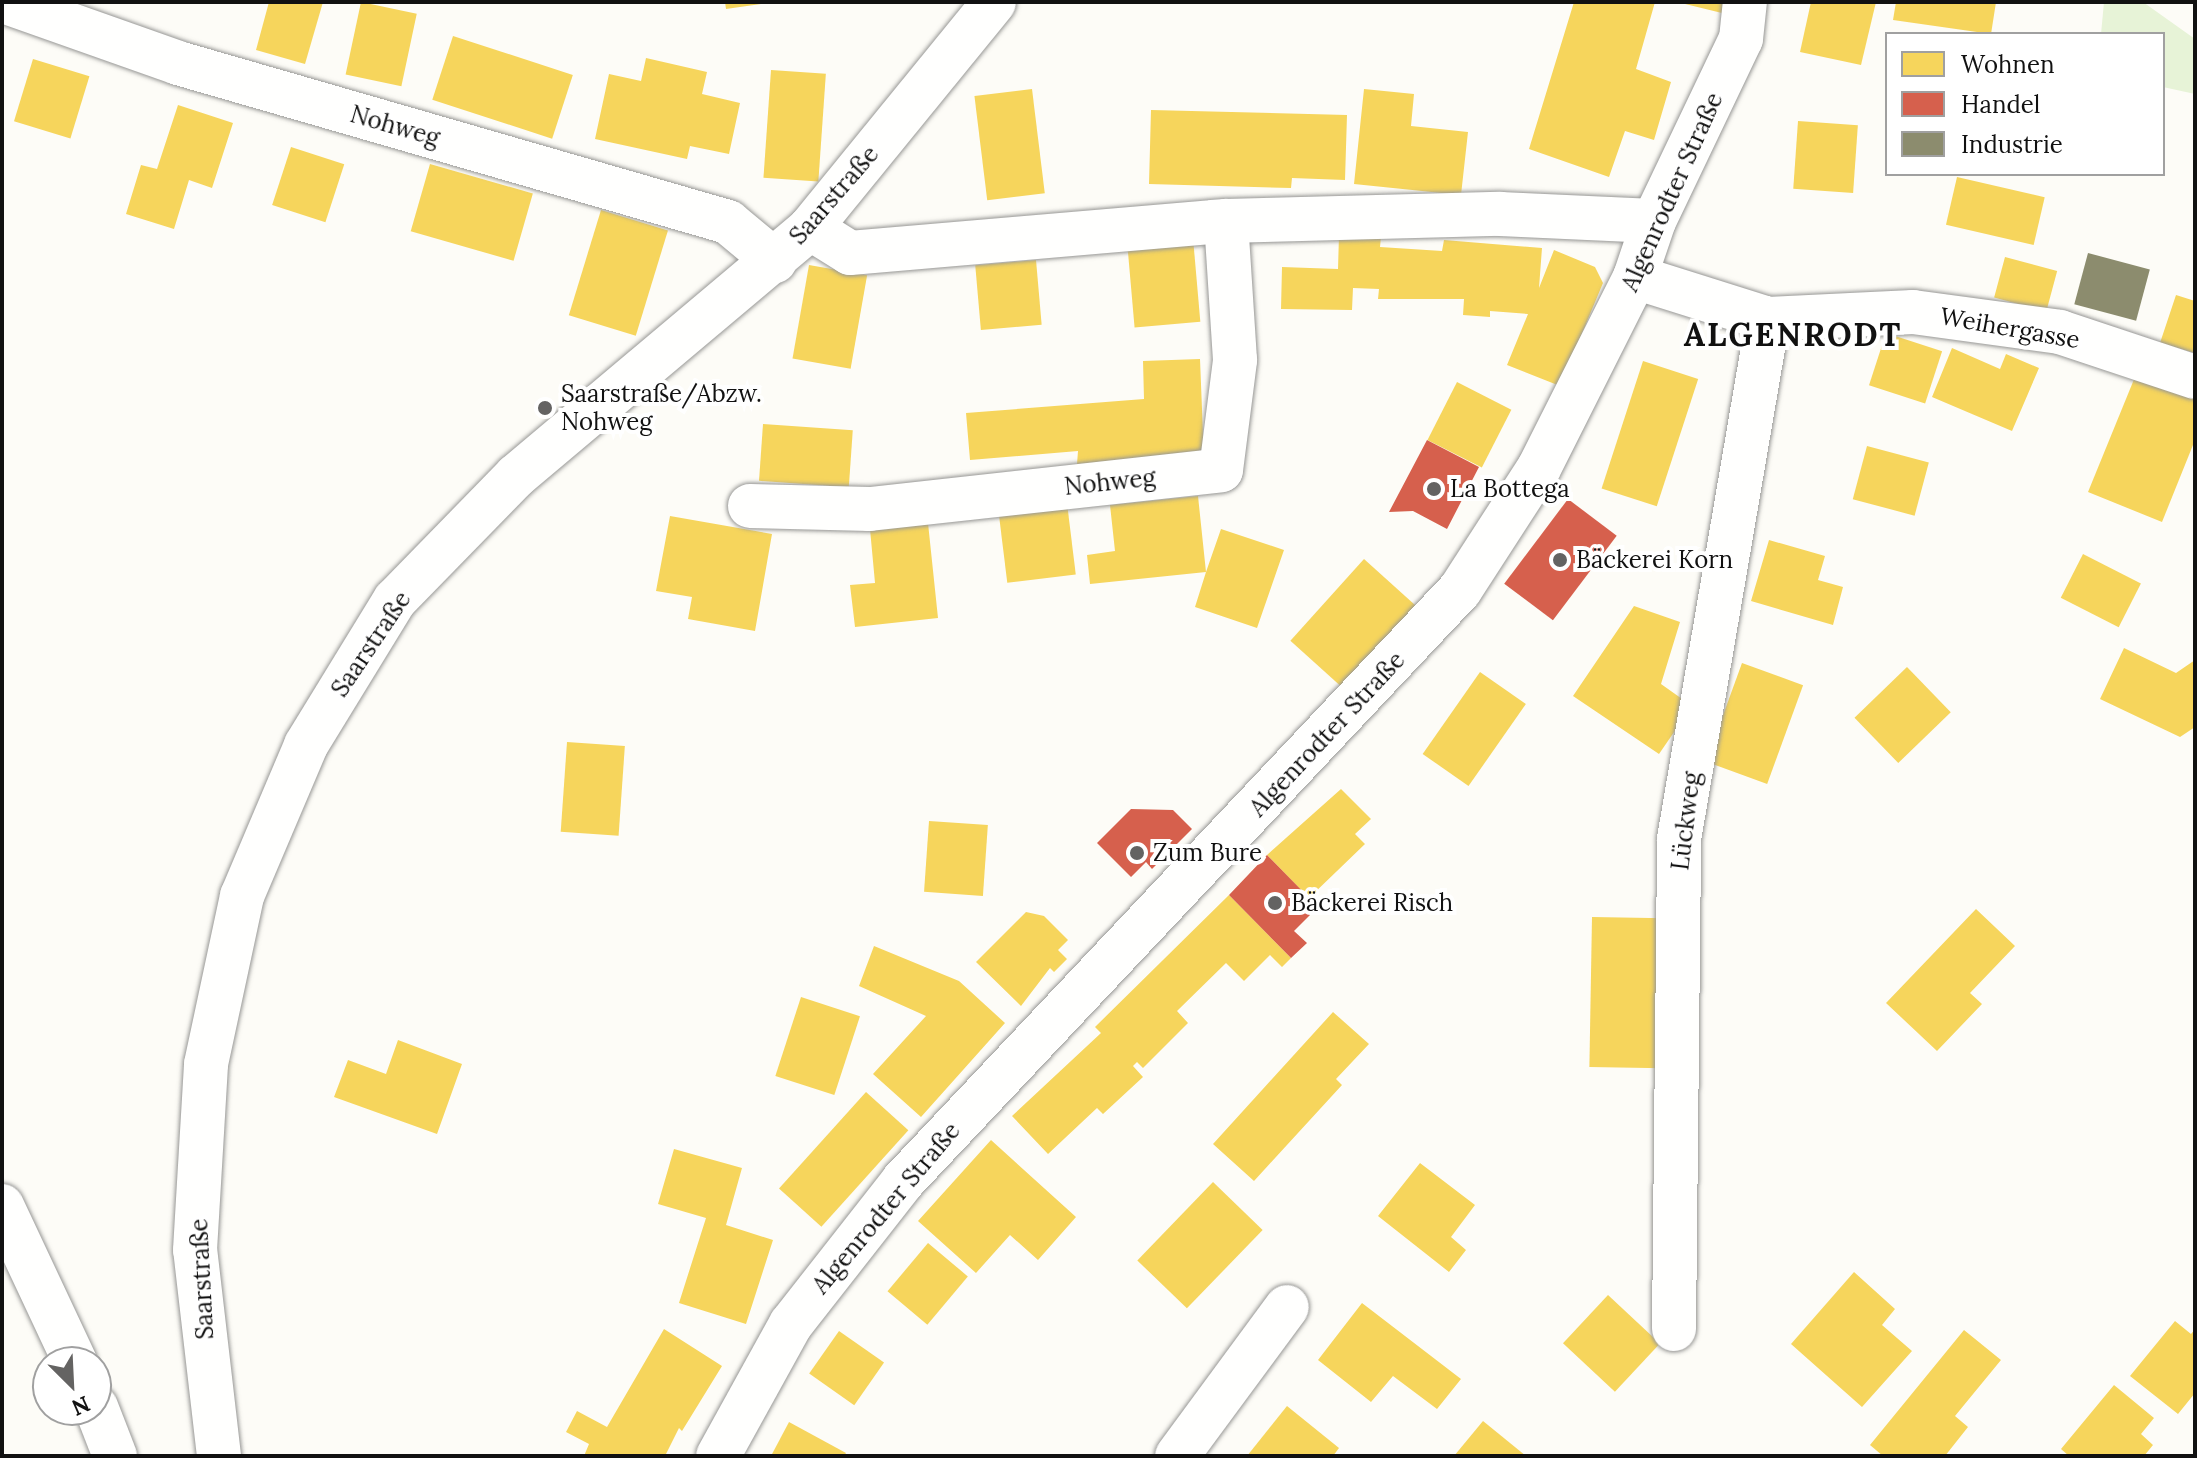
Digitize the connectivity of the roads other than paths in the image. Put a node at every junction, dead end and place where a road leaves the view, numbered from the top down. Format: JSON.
{"nodes":[{"id":1,"x":6,"y":2,"type":"edge"},
{"id":2,"x":994,"y":2,"type":"edge"},
{"id":3,"x":1745,"y":2,"type":"edge"},
{"id":4,"x":1226,"y":221,"type":"junction"},
{"id":5,"x":1654,"y":221,"type":"junction"},
{"id":6,"x":810,"y":228,"type":"junction"},
{"id":7,"x":775,"y":261,"type":"junction"},
{"id":8,"x":1635,"y":277,"type":"junction"},
{"id":9,"x":1768,"y":319,"type":"junction"},
{"id":10,"x":2195,"y":377,"type":"edge"},
{"id":11,"x":750,"y":506,"type":"dead end"},
{"id":12,"x":2,"y":1206,"type":"edge"},
{"id":13,"x":1287,"y":1307,"type":"dead end"},
{"id":14,"x":1674,"y":1329,"type":"dead end"},
{"id":15,"x":68,"y":1346,"type":"edge"},
{"id":16,"x":103,"y":1426,"type":"edge"},
{"id":17,"x":115,"y":1456,"type":"edge"},
{"id":18,"x":219,"y":1456,"type":"edge"},
{"id":19,"x":718,"y":1456,"type":"edge"},
{"id":20,"x":1177,"y":1456,"type":"edge"}],
"edges":[{"from":1,"to":7,"type":"street","name":"Nohweg"},
{"from":2,"to":6,"type":"street","name":"Saarstraße"},
{"from":3,"to":5,"type":"street","name":"Algenrodter Straße"},
{"from":4,"to":5,"type":"street"},
{"from":4,"to":6,"type":"street"},
{"from":4,"to":11,"type":"street","name":"Nohweg"},
{"from":5,"to":8,"type":"street","name":"Algenrodter Straße"},
{"from":6,"to":7,"type":"street","name":"Saarstraße"},
{"from":7,"to":18,"type":"street","name":"Saarstraße"},
{"from":8,"to":9,"type":"street","name":"Weihergasse"},
{"from":8,"to":19,"type":"street","name":"Algenrodter Straße"},
{"from":9,"to":10,"type":"street","name":"Weihergasse"},
{"from":9,"to":14,"type":"street","name":"Lückweg"},
{"from":12,"to":15,"type":"street"},
{"from":13,"to":20,"type":"street"},
{"from":16,"to":17,"type":"street"}]}
